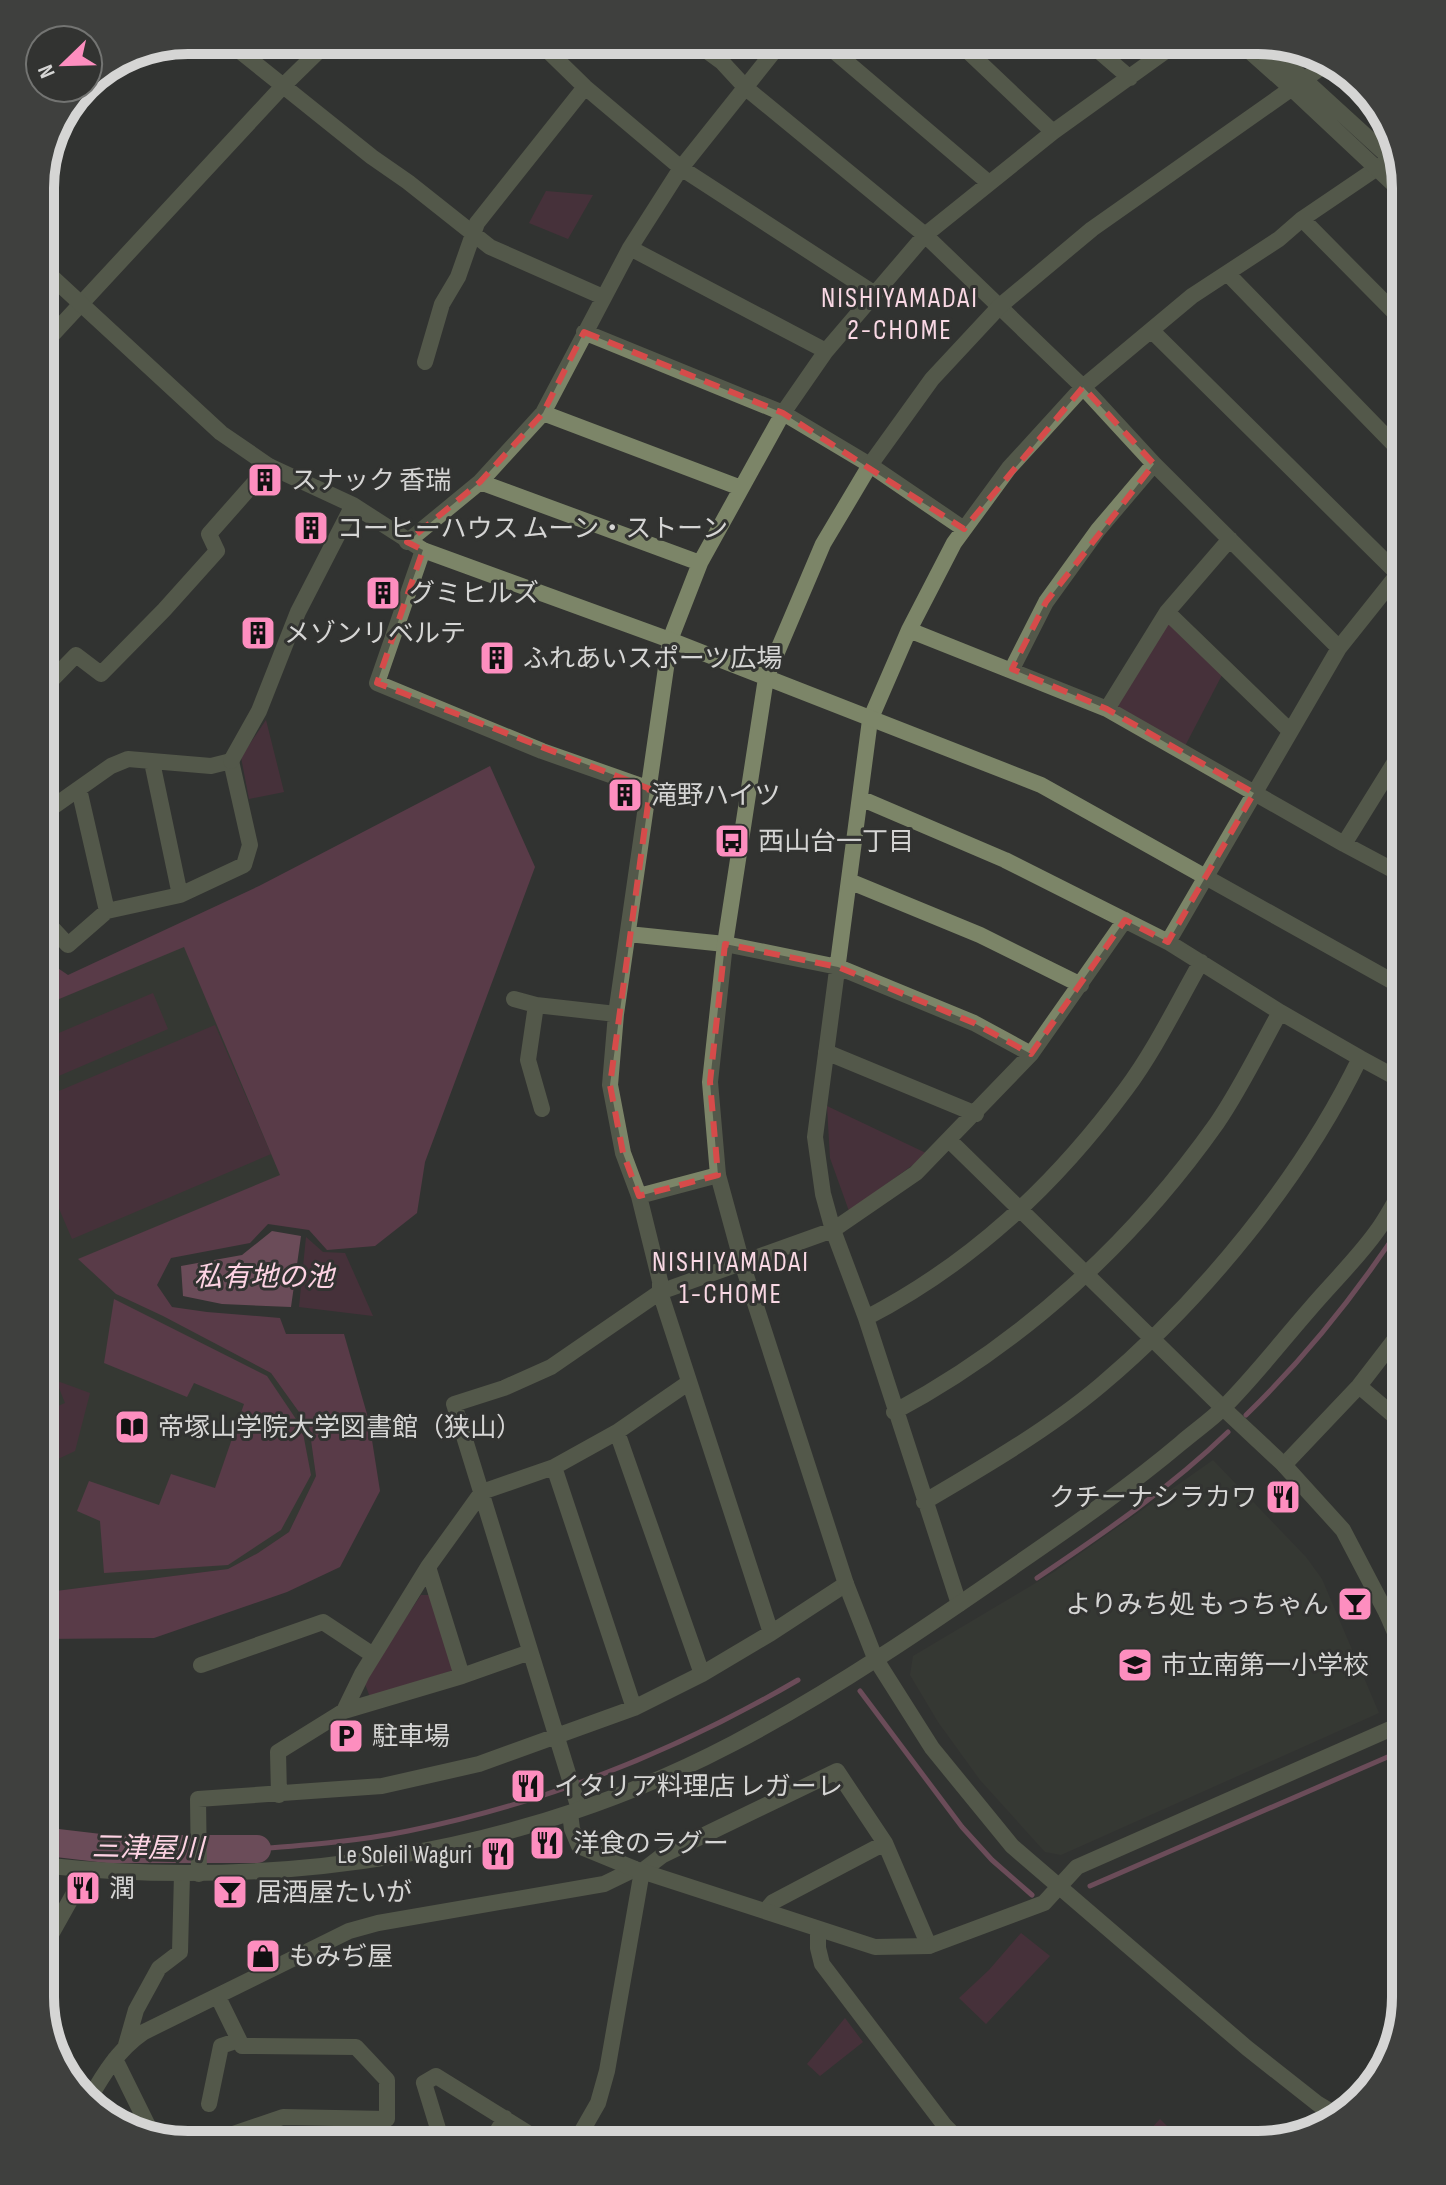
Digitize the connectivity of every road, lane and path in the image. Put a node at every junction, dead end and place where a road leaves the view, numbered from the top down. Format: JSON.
{"nodes":[{"id":1,"x":243,"y":54,"type":"edge"},
{"id":2,"x":316,"y":54,"type":"edge"},
{"id":3,"x":551,"y":54,"type":"edge"},
{"id":4,"x":711,"y":54,"type":"edge"},
{"id":5,"x":772,"y":54,"type":"edge"},
{"id":6,"x":837,"y":54,"type":"edge"},
{"id":7,"x":971,"y":54,"type":"edge"},
{"id":8,"x":1102,"y":54,"type":"edge"},
{"id":9,"x":1162,"y":54,"type":"edge"},
{"id":10,"x":1257,"y":54,"type":"edge"},
{"id":11,"x":1274,"y":55,"type":"edge"},
{"id":12,"x":1319,"y":69,"type":"edge"},
{"id":13,"x":1130,"y":78,"type":"junction"},
{"id":14,"x":1299,"y":84,"type":"junction"},
{"id":15,"x":283,"y":86,"type":"junction"},
{"id":16,"x":585,"y":87,"type":"junction"},
{"id":17,"x":746,"y":88,"type":"junction"},
{"id":18,"x":1053,"y":132,"type":"junction"},
{"id":19,"x":1388,"y":159,"type":"edge"},
{"id":20,"x":1389,"y":164,"type":"edge"},
{"id":21,"x":681,"y":168,"type":"junction"},
{"id":22,"x":989,"y":183,"type":"junction"},
{"id":23,"x":1302,"y":219,"type":"junction"},
{"id":24,"x":473,"y":234,"type":"junction"},
{"id":25,"x":925,"y":235,"type":"junction"},
{"id":26,"x":630,"y":248,"type":"junction"},
{"id":27,"x":1227,"y":273,"type":"junction"},
{"id":28,"x":54,"y":280,"type":"edge"},
{"id":29,"x":875,"y":294,"type":"junction"},
{"id":30,"x":603,"y":297,"type":"junction"},
{"id":31,"x":80,"y":306,"type":"junction"},
{"id":32,"x":1000,"y":306,"type":"junction"},
{"id":33,"x":1392,"y":310,"type":"edge"},
{"id":34,"x":1151,"y":330,"type":"junction"},
{"id":35,"x":584,"y":332,"type":"junction"},
{"id":36,"x":54,"y":333,"type":"edge"},
{"id":37,"x":826,"y":351,"type":"junction"},
{"id":38,"x":425,"y":362,"type":"dead end"},
{"id":39,"x":1083,"y":387,"type":"junction"},
{"id":40,"x":543,"y":413,"type":"junction"},
{"id":41,"x":783,"y":413,"type":"junction"},
{"id":42,"x":1392,"y":443,"type":"edge"},
{"id":43,"x":1154,"y":464,"type":"junction"},
{"id":44,"x":870,"y":465,"type":"junction"},
{"id":45,"x":269,"y":466,"type":"junction"},
{"id":46,"x":480,"y":482,"type":"junction"},
{"id":47,"x":741,"y":488,"type":"junction"},
{"id":48,"x":353,"y":505,"type":"junction"},
{"id":49,"x":964,"y":529,"type":"junction"},
{"id":50,"x":1230,"y":539,"type":"junction"},
{"id":51,"x":407,"y":542,"type":"junction"},
{"id":52,"x":423,"y":550,"type":"junction"},
{"id":53,"x":1392,"y":559,"type":"edge"},
{"id":54,"x":700,"y":563,"type":"junction"},
{"id":55,"x":1392,"y":582,"type":"edge"},
{"id":56,"x":1167,"y":612,"type":"junction"},
{"id":57,"x":909,"y":630,"type":"junction"},
{"id":58,"x":670,"y":640,"type":"junction"},
{"id":59,"x":1339,"y":648,"type":"junction"},
{"id":60,"x":1012,"y":669,"type":"junction"},
{"id":61,"x":54,"y":678,"type":"edge"},
{"id":62,"x":766,"y":678,"type":"junction"},
{"id":63,"x":1107,"y":709,"type":"junction"},
{"id":64,"x":870,"y":720,"type":"junction"},
{"id":65,"x":1290,"y":731,"type":"junction"},
{"id":66,"x":231,"y":761,"type":"junction"},
{"id":67,"x":152,"y":762,"type":"junction"},
{"id":68,"x":1392,"y":767,"type":"edge"},
{"id":69,"x":79,"y":789,"type":"junction"},
{"id":70,"x":650,"y":789,"type":"junction"},
{"id":71,"x":1254,"y":793,"type":"junction"},
{"id":72,"x":860,"y":798,"type":"junction"},
{"id":73,"x":54,"y":806,"type":"edge"},
{"id":74,"x":1344,"y":844,"type":"junction"},
{"id":75,"x":1392,"y":870,"type":"edge"},
{"id":76,"x":1206,"y":876,"type":"junction"},
{"id":77,"x":849,"y":881,"type":"junction"},
{"id":78,"x":180,"y":895,"type":"junction"},
{"id":79,"x":107,"y":911,"type":"junction"},
{"id":80,"x":1125,"y":920,"type":"junction"},
{"id":81,"x":54,"y":930,"type":"edge"},
{"id":82,"x":628,"y":934,"type":"junction"},
{"id":83,"x":1168,"y":942,"type":"junction"},
{"id":84,"x":725,"y":944,"type":"junction"},
{"id":85,"x":1201,"y":962,"type":"junction"},
{"id":86,"x":838,"y":967,"type":"junction"},
{"id":87,"x":1392,"y":981,"type":"edge"},
{"id":88,"x":1081,"y":985,"type":"junction"},
{"id":89,"x":514,"y":999,"type":"dead end"},
{"id":90,"x":536,"y":1005,"type":"junction"},
{"id":91,"x":1280,"y":1012,"type":"junction"},
{"id":92,"x":616,"y":1014,"type":"junction"},
{"id":93,"x":826,"y":1052,"type":"junction"},
{"id":94,"x":1031,"y":1054,"type":"junction"},
{"id":95,"x":1360,"y":1058,"type":"junction"},
{"id":96,"x":1392,"y":1075,"type":"edge"},
{"id":97,"x":542,"y":1109,"type":"dead end"},
{"id":98,"x":976,"y":1114,"type":"junction"},
{"id":99,"x":949,"y":1140,"type":"junction"},
{"id":100,"x":718,"y":1175,"type":"junction"},
{"id":101,"x":639,"y":1196,"type":"junction"},
{"id":102,"x":1392,"y":1207,"type":"edge"},
{"id":103,"x":1021,"y":1210,"type":"junction"},
{"id":104,"x":833,"y":1230,"type":"junction"},
{"id":105,"x":742,"y":1263,"type":"junction"},
{"id":106,"x":1086,"y":1276,"type":"junction"},
{"id":107,"x":660,"y":1292,"type":"junction"},
{"id":108,"x":866,"y":1318,"type":"junction"},
{"id":109,"x":1151,"y":1339,"type":"junction"},
{"id":110,"x":1392,"y":1343,"type":"edge"},
{"id":111,"x":688,"y":1383,"type":"junction"},
{"id":112,"x":1359,"y":1386,"type":"junction"},
{"id":113,"x":1223,"y":1408,"type":"junction"},
{"id":114,"x":894,"y":1412,"type":"junction"},
{"id":115,"x":1392,"y":1414,"type":"edge"},
{"id":116,"x":617,"y":1432,"type":"junction"},
{"id":117,"x":1284,"y":1465,"type":"junction"},
{"id":118,"x":554,"y":1467,"type":"junction"},
{"id":119,"x":482,"y":1492,"type":"junction"},
{"id":120,"x":924,"y":1502,"type":"junction"},
{"id":121,"x":428,"y":1567,"type":"junction"},
{"id":122,"x":846,"y":1584,"type":"junction"},
{"id":123,"x":959,"y":1604,"type":"junction"},
{"id":124,"x":1392,"y":1612,"type":"edge"},
{"id":125,"x":1387,"y":1614,"type":"junction"},
{"id":126,"x":1392,"y":1626,"type":"edge"},
{"id":127,"x":771,"y":1633,"type":"junction"},
{"id":128,"x":530,"y":1652,"type":"junction"},
{"id":129,"x":373,"y":1655,"type":"junction"},
{"id":130,"x":875,"y":1658,"type":"junction"},
{"id":131,"x":201,"y":1665,"type":"dead end"},
{"id":132,"x":702,"y":1674,"type":"junction"},
{"id":133,"x":462,"y":1676,"type":"junction"},
{"id":134,"x":634,"y":1708,"type":"junction"},
{"id":135,"x":344,"y":1711,"type":"junction"},
{"id":136,"x":1392,"y":1728,"type":"edge"},
{"id":137,"x":557,"y":1738,"type":"junction"},
{"id":138,"x":279,"y":1795,"type":"junction"},
{"id":139,"x":573,"y":1799,"type":"junction"},
{"id":140,"x":885,"y":1843,"type":"junction"},
{"id":141,"x":54,"y":1866,"type":"edge"},
{"id":142,"x":87,"y":1870,"type":"junction"},
{"id":143,"x":193,"y":1870,"type":"junction"},
{"id":144,"x":638,"y":1870,"type":"junction"},
{"id":145,"x":1060,"y":1887,"type":"junction"},
{"id":146,"x":766,"y":1910,"type":"junction"},
{"id":147,"x":54,"y":1929,"type":"edge"},
{"id":148,"x":818,"y":1930,"type":"junction"},
{"id":149,"x":929,"y":1946,"type":"junction"},
{"id":150,"x":218,"y":1997,"type":"junction"},
{"id":151,"x":239,"y":2040,"type":"junction"},
{"id":152,"x":126,"y":2045,"type":"junction"},
{"id":153,"x":115,"y":2059,"type":"junction"},
{"id":154,"x":94,"y":2092,"type":"edge"},
{"id":155,"x":209,"y":2104,"type":"dead end"},
{"id":156,"x":1330,"y":2110,"type":"edge"},
{"id":157,"x":505,"y":2118,"type":"junction"},
{"id":158,"x":147,"y":2125,"type":"edge"},
{"id":159,"x":945,"y":2126,"type":"junction"},
{"id":160,"x":242,"y":2131,"type":"edge"},
{"id":161,"x":439,"y":2131,"type":"edge"},
{"id":162,"x":497,"y":2131,"type":"edge"},
{"id":163,"x":525,"y":2131,"type":"edge"},
{"id":164,"x":582,"y":2131,"type":"edge"},
{"id":165,"x":941,"y":2131,"type":"edge"},
{"id":166,"x":950,"y":2131,"type":"edge"}],
"edges":[{"from":1,"to":15,"type":"street"},
{"from":2,"to":15,"type":"street"},
{"from":3,"to":16,"type":"street"},
{"from":4,"to":17,"type":"street"},
{"from":5,"to":17,"type":"street"},
{"from":6,"to":22,"type":"street"},
{"from":7,"to":18,"type":"street"},
{"from":8,"to":13,"type":"street"},
{"from":9,"to":13,"type":"street"},
{"from":10,"to":14,"type":"street"},
{"from":11,"to":14,"type":"street"},
{"from":12,"to":14,"type":"street"},
{"from":13,"to":18,"type":"street"},
{"from":14,"to":19,"type":"street"},
{"from":14,"to":32,"type":"street"},
{"from":15,"to":24,"type":"street"},
{"from":15,"to":31,"type":"street"},
{"from":16,"to":21,"type":"street"},
{"from":16,"to":24,"type":"street"},
{"from":17,"to":21,"type":"street"},
{"from":17,"to":25,"type":"street"},
{"from":18,"to":22,"type":"street"},
{"from":20,"to":23,"type":"street"},
{"from":21,"to":26,"type":"street"},
{"from":21,"to":29,"type":"street"},
{"from":22,"to":25,"type":"street"},
{"from":23,"to":27,"type":"street"},
{"from":23,"to":33,"type":"street"},
{"from":24,"to":30,"type":"street"},
{"from":24,"to":38,"type":"street"},
{"from":25,"to":29,"type":"street"},
{"from":25,"to":32,"type":"street"},
{"from":26,"to":30,"type":"street"},
{"from":26,"to":37,"type":"street"},
{"from":27,"to":34,"type":"street"},
{"from":27,"to":42,"type":"street"},
{"from":28,"to":31,"type":"street"},
{"from":29,"to":37,"type":"street"},
{"from":30,"to":35,"type":"street"},
{"from":31,"to":36,"type":"street"},
{"from":31,"to":45,"type":"street"},
{"from":32,"to":39,"type":"street"},
{"from":32,"to":44,"type":"street"},
{"from":34,"to":39,"type":"street"},
{"from":34,"to":53,"type":"street"},
{"from":35,"to":40,"type":"street"},
{"from":35,"to":41,"type":"street"},
{"from":37,"to":41,"type":"street"},
{"from":39,"to":43,"type":"street"},
{"from":39,"to":49,"type":"street"},
{"from":40,"to":46,"type":"street"},
{"from":40,"to":47,"type":"street"},
{"from":41,"to":44,"type":"street"},
{"from":41,"to":47,"type":"street"},
{"from":43,"to":50,"type":"street"},
{"from":43,"to":60,"type":"street"},
{"from":44,"to":49,"type":"street"},
{"from":44,"to":62,"type":"street"},
{"from":45,"to":48,"type":"street"},
{"from":45,"to":61,"type":"street"},
{"from":46,"to":51,"type":"street"},
{"from":46,"to":54,"type":"street"},
{"from":47,"to":54,"type":"street"},
{"from":48,"to":51,"type":"street"},
{"from":48,"to":66,"type":"street"},
{"from":49,"to":57,"type":"street"},
{"from":50,"to":56,"type":"street"},
{"from":50,"to":59,"type":"street"},
{"from":51,"to":52,"type":"street"},
{"from":52,"to":58,"type":"street"},
{"from":52,"to":70,"type":"street"},
{"from":54,"to":58,"type":"street"},
{"from":55,"to":59,"type":"street"},
{"from":56,"to":63,"type":"street"},
{"from":56,"to":65,"type":"street"},
{"from":57,"to":60,"type":"street"},
{"from":57,"to":64,"type":"street"},
{"from":58,"to":62,"type":"street"},
{"from":58,"to":70,"type":"street"},
{"from":59,"to":65,"type":"street"},
{"from":60,"to":63,"type":"street"},
{"from":62,"to":64,"type":"street"},
{"from":62,"to":84,"type":"street"},
{"from":63,"to":71,"type":"street"},
{"from":64,"to":72,"type":"street"},
{"from":64,"to":76,"type":"street"},
{"from":65,"to":71,"type":"street"},
{"from":66,"to":67,"type":"street"},
{"from":66,"to":78,"type":"street"},
{"from":67,"to":69,"type":"street"},
{"from":67,"to":78,"type":"street"},
{"from":68,"to":74,"type":"street"},
{"from":69,"to":73,"type":"street"},
{"from":69,"to":79,"type":"street"},
{"from":70,"to":82,"type":"street"},
{"from":71,"to":74,"type":"street"},
{"from":71,"to":76,"type":"street"},
{"from":72,"to":77,"type":"street"},
{"from":72,"to":80,"type":"street"},
{"from":74,"to":75,"type":"street"},
{"from":76,"to":83,"type":"street"},
{"from":76,"to":87,"type":"street"},
{"from":77,"to":86,"type":"street"},
{"from":77,"to":88,"type":"street"},
{"from":78,"to":79,"type":"street"},
{"from":79,"to":81,"type":"street"},
{"from":80,"to":83,"type":"street"},
{"from":80,"to":88,"type":"street"},
{"from":82,"to":84,"type":"street"},
{"from":82,"to":92,"type":"street"},
{"from":83,"to":85,"type":"street"},
{"from":84,"to":86,"type":"street"},
{"from":84,"to":100,"type":"street"},
{"from":85,"to":91,"type":"street"},
{"from":85,"to":103,"type":"street"},
{"from":86,"to":93,"type":"street"},
{"from":86,"to":94,"type":"street"},
{"from":88,"to":94,"type":"street"},
{"from":89,"to":90,"type":"street"},
{"from":90,"to":92,"type":"street"},
{"from":90,"to":97,"type":"street"},
{"from":91,"to":95,"type":"street"},
{"from":91,"to":106,"type":"street"},
{"from":92,"to":101,"type":"street"},
{"from":93,"to":98,"type":"street"},
{"from":93,"to":104,"type":"street"},
{"from":94,"to":98,"type":"street"},
{"from":95,"to":96,"type":"street"},
{"from":95,"to":109,"type":"street"},
{"from":98,"to":99,"type":"street"},
{"from":99,"to":103,"type":"street"},
{"from":99,"to":104,"type":"street"},
{"from":100,"to":101,"type":"street"},
{"from":100,"to":105,"type":"street"},
{"from":101,"to":107,"type":"street"},
{"from":102,"to":113,"type":"street"},
{"from":103,"to":106,"type":"street"},
{"from":103,"to":108,"type":"street"},
{"from":104,"to":105,"type":"street"},
{"from":104,"to":108,"type":"street"},
{"from":105,"to":107,"type":"street"},
{"from":105,"to":122,"type":"street"},
{"from":106,"to":109,"type":"street"},
{"from":106,"to":114,"type":"street"},
{"from":107,"to":111,"type":"street"},
{"from":107,"to":119,"type":"street"},
{"from":108,"to":114,"type":"street"},
{"from":109,"to":113,"type":"street"},
{"from":109,"to":120,"type":"street"},
{"from":110,"to":112,"type":"street"},
{"from":111,"to":116,"type":"street"},
{"from":111,"to":127,"type":"street"},
{"from":112,"to":115,"type":"street"},
{"from":112,"to":117,"type":"street"},
{"from":113,"to":117,"type":"street"},
{"from":113,"to":123,"type":"street"},
{"from":114,"to":120,"type":"street"},
{"from":116,"to":118,"type":"street"},
{"from":116,"to":132,"type":"street"},
{"from":117,"to":125,"type":"street"},
{"from":118,"to":119,"type":"street"},
{"from":118,"to":134,"type":"street"},
{"from":119,"to":121,"type":"street"},
{"from":119,"to":128,"type":"street"},
{"from":120,"to":123,"type":"street"},
{"from":121,"to":129,"type":"street"},
{"from":121,"to":133,"type":"street"},
{"from":122,"to":127,"type":"street"},
{"from":122,"to":130,"type":"street"},
{"from":123,"to":130,"type":"street"},
{"from":124,"to":125,"type":"street"},
{"from":125,"to":126,"type":"street"},
{"from":127,"to":132,"type":"street"},
{"from":128,"to":133,"type":"street"},
{"from":128,"to":137,"type":"street"},
{"from":129,"to":131,"type":"street"},
{"from":129,"to":135,"type":"street"},
{"from":130,"to":139,"type":"street"},
{"from":130,"to":145,"type":"street"},
{"from":132,"to":134,"type":"street"},
{"from":133,"to":135,"type":"street"},
{"from":134,"to":137,"type":"street"},
{"from":135,"to":138,"type":"street"},
{"from":136,"to":145,"type":"street"},
{"from":137,"to":138,"type":"street"},
{"from":137,"to":139,"type":"street"},
{"from":138,"to":143,"type":"street"},
{"from":139,"to":143,"type":"street"},
{"from":139,"to":144,"type":"street"},
{"from":140,"to":144,"type":"street"},
{"from":140,"to":146,"type":"street"},
{"from":140,"to":149,"type":"street"},
{"from":141,"to":142,"type":"street"},
{"from":142,"to":143,"type":"street"},
{"from":142,"to":147,"type":"street"},
{"from":143,"to":152,"type":"street"},
{"from":144,"to":146,"type":"street"},
{"from":144,"to":150,"type":"street"},
{"from":144,"to":164,"type":"street"},
{"from":145,"to":149,"type":"street"},
{"from":145,"to":156,"type":"street"},
{"from":146,"to":148,"type":"street"},
{"from":148,"to":149,"type":"street"},
{"from":148,"to":159,"type":"street"},
{"from":150,"to":151,"type":"street"},
{"from":150,"to":152,"type":"street"},
{"from":151,"to":155,"type":"street"},
{"from":151,"to":160,"type":"street"},
{"from":152,"to":153,"type":"street"},
{"from":153,"to":154,"type":"street"},
{"from":153,"to":158,"type":"street"},
{"from":157,"to":161,"type":"street"},
{"from":157,"to":162,"type":"street"},
{"from":157,"to":163,"type":"street"},
{"from":159,"to":165,"type":"street"},
{"from":159,"to":166,"type":"street"}]}
